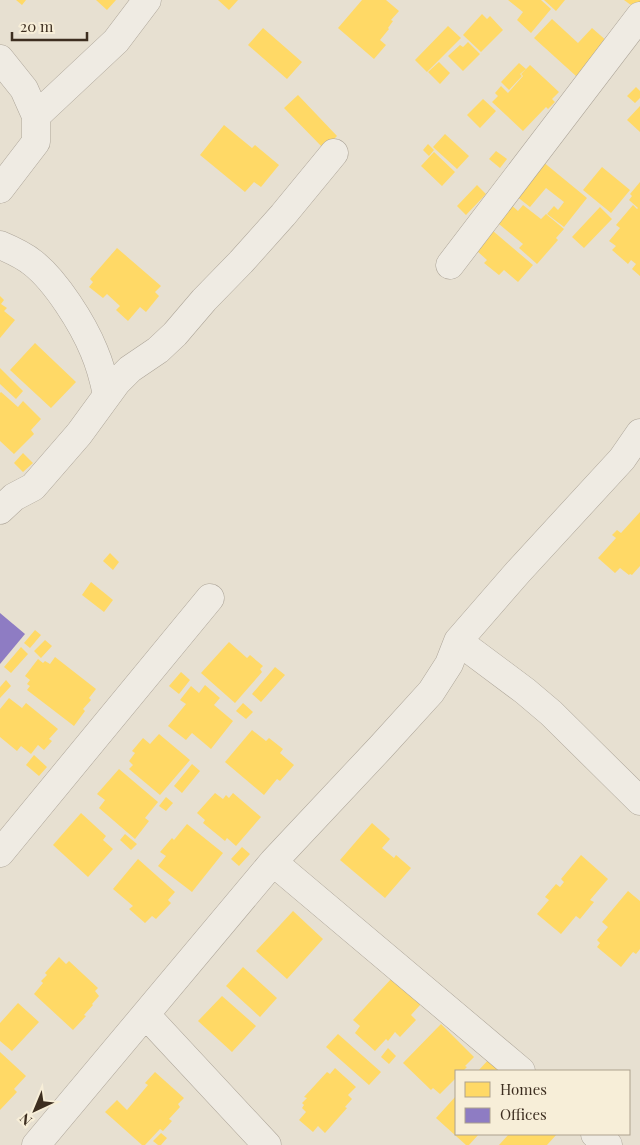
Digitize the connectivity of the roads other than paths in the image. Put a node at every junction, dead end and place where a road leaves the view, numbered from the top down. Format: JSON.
{"nodes":[{"id":1,"x":146,"y":0,"type":"edge"},
{"id":2,"x":640,"y":16,"type":"edge"},
{"id":3,"x":0,"y":59,"type":"edge"},
{"id":4,"x":36,"y":116,"type":"junction"},
{"id":5,"x":334,"y":153,"type":"dead end"},
{"id":6,"x":0,"y":189,"type":"edge"},
{"id":7,"x":0,"y":245,"type":"edge"},
{"id":8,"x":450,"y":265,"type":"dead end"},
{"id":9,"x":107,"y":395,"type":"junction"},
{"id":10,"x":640,"y":433,"type":"edge"},
{"id":11,"x":631,"y":465,"type":"edge"},
{"id":12,"x":0,"y":510,"type":"edge"},
{"id":13,"x":210,"y":598,"type":"dead end"},
{"id":14,"x":458,"y":641,"type":"junction"},
{"id":15,"x":640,"y":801,"type":"edge"},
{"id":16,"x":0,"y":853,"type":"edge"},
{"id":17,"x":273,"y":862,"type":"junction"},
{"id":18,"x":146,"y":1015,"type":"junction"},
{"id":19,"x":520,"y":1070,"type":"edge"},
{"id":20,"x":596,"y":1135,"type":"edge"},
{"id":21,"x":36,"y":1145,"type":"edge"},
{"id":22,"x":267,"y":1145,"type":"edge"},
{"id":23,"x":608,"y":1145,"type":"edge"}],
"edges":[{"from":1,"to":4,"type":"street"},
{"from":2,"to":8,"type":"street"},
{"from":3,"to":4,"type":"street"},
{"from":4,"to":6,"type":"street"},
{"from":5,"to":9,"type":"street"},
{"from":7,"to":9,"type":"street"},
{"from":9,"to":12,"type":"street"},
{"from":10,"to":11,"type":"street"},
{"from":11,"to":14,"type":"street"},
{"from":13,"to":16,"type":"street"},
{"from":14,"to":15,"type":"street"},
{"from":14,"to":17,"type":"street"},
{"from":17,"to":18,"type":"street"},
{"from":17,"to":19,"type":"street"},
{"from":18,"to":21,"type":"street"},
{"from":18,"to":22,"type":"street"},
{"from":20,"to":23,"type":"street"}]}
